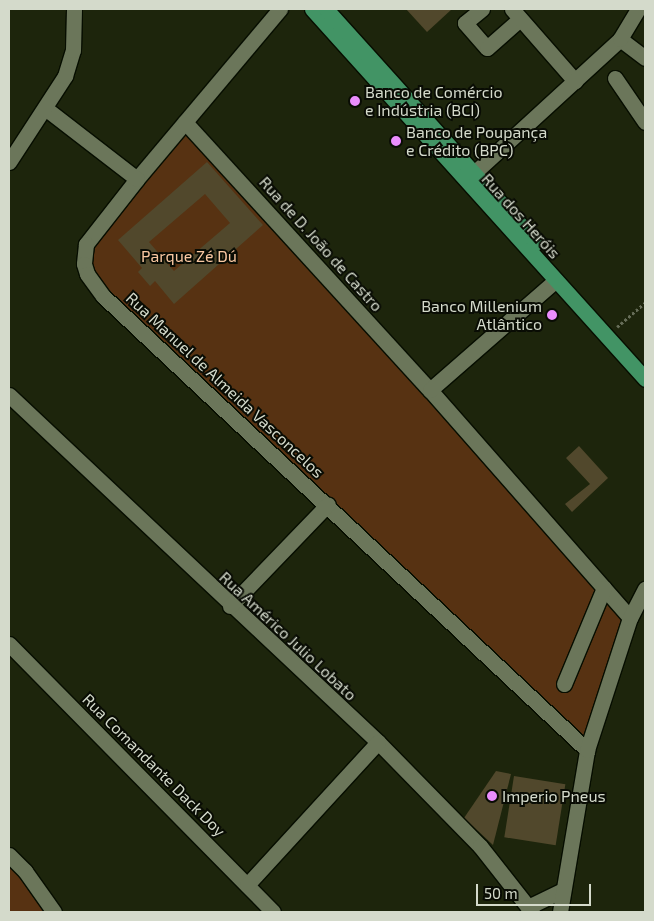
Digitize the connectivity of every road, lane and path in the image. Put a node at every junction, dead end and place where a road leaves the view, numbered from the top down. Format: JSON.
{"nodes":[{"id":1,"x":74,"y":9,"type":"edge"},
{"id":2,"x":280,"y":9,"type":"edge"},
{"id":3,"x":312,"y":9,"type":"edge"},
{"id":4,"x":326,"y":9,"type":"edge"},
{"id":5,"x":482,"y":9,"type":"edge"},
{"id":6,"x":638,"y":9,"type":"edge"},
{"id":7,"x":516,"y":14,"type":"edge"},
{"id":8,"x":620,"y":39,"type":"junction"},
{"id":9,"x":645,"y":58,"type":"edge"},
{"id":10,"x":615,"y":78,"type":"dead end"},
{"id":11,"x":575,"y":81,"type":"junction"},
{"id":12,"x":45,"y":108,"type":"junction"},
{"id":13,"x":643,"y":115,"type":"edge"},
{"id":14,"x":185,"y":122,"type":"junction"},
{"id":15,"x":9,"y":162,"type":"edge"},
{"id":16,"x":474,"y":173,"type":"junction"},
{"id":17,"x":136,"y":179,"type":"junction"},
{"id":18,"x":556,"y":280,"type":"junction"},
{"id":19,"x":645,"y":303,"type":"edge"},
{"id":20,"x":614,"y":329,"type":"junction"},
{"id":21,"x":645,"y":364,"type":"edge"},
{"id":22,"x":645,"y":379,"type":"edge"},
{"id":23,"x":430,"y":390,"type":"junction"},
{"id":24,"x":9,"y":396,"type":"edge"},
{"id":25,"x":328,"y":504,"type":"junction"},
{"id":26,"x":604,"y":588,"type":"junction"},
{"id":27,"x":645,"y":589,"type":"edge"},
{"id":28,"x":230,"y":606,"type":"junction"},
{"id":29,"x":630,"y":618,"type":"junction"},
{"id":30,"x":9,"y":644,"type":"edge"},
{"id":31,"x":564,"y":684,"type":"dead end"},
{"id":32,"x":378,"y":742,"type":"junction"},
{"id":33,"x":587,"y":750,"type":"junction"},
{"id":34,"x":9,"y":855,"type":"edge"},
{"id":35,"x":247,"y":885,"type":"junction"},
{"id":36,"x":563,"y":890,"type":"junction"},
{"id":37,"x":530,"y":909,"type":"edge"},
{"id":38,"x":54,"y":912,"type":"edge"},
{"id":39,"x":273,"y":912,"type":"edge"},
{"id":40,"x":560,"y":912,"type":"edge"}],
"edges":[{"from":1,"to":12,"type":"street"},
{"from":2,"to":14,"type":"street","name":"Rua Manuel de Almeida Vasconcelos"},
{"from":3,"to":18,"type":"main road","name":"Rua dos Heróis"},
{"from":4,"to":16,"type":"main road","name":"Rua dos Heróis"},
{"from":5,"to":7,"type":"street"},
{"from":6,"to":8,"type":"street"},
{"from":7,"to":11,"type":"street"},
{"from":8,"to":9,"type":"street"},
{"from":8,"to":11,"type":"street"},
{"from":10,"to":13,"type":"street"},
{"from":11,"to":16,"type":"street"},
{"from":12,"to":15,"type":"street"},
{"from":12,"to":17,"type":"street"},
{"from":14,"to":17,"type":"street","name":"Rua Manuel de Almeida Vasconcelos"},
{"from":14,"to":23,"type":"street","name":"Rua de D. João de Castro"},
{"from":16,"to":20,"type":"main road","name":"Rua dos Heróis"},
{"from":17,"to":25,"type":"street","name":"Rua Manuel de Almeida Vasconcelos"},
{"from":18,"to":22,"type":"main road","name":"Rua dos Heróis"},
{"from":18,"to":23,"type":"street"},
{"from":19,"to":20,"type":"path"},
{"from":20,"to":21,"type":"main road","name":"Rua dos Heróis"},
{"from":23,"to":26,"type":"street","name":"Rua de D. João de Castro"},
{"from":24,"to":28,"type":"street","name":"Rua Américo Julio Lobato"},
{"from":25,"to":28,"type":"street"},
{"from":25,"to":33,"type":"street","name":"Rua Manuel de Almeida Vasconcelos"},
{"from":26,"to":29,"type":"street","name":"Rua de D. João de Castro"},
{"from":26,"to":31,"type":"street"},
{"from":27,"to":29,"type":"street"},
{"from":28,"to":32,"type":"street","name":"Rua Américo Julio Lobato"},
{"from":29,"to":33,"type":"street"},
{"from":30,"to":35,"type":"street","name":"Rua Comandante Dack Doy"},
{"from":32,"to":35,"type":"street"},
{"from":32,"to":37,"type":"street","name":"Rua Américo Julio Lobato"},
{"from":33,"to":36,"type":"street"},
{"from":34,"to":38,"type":"street"},
{"from":35,"to":39,"type":"street","name":"Rua Comandante Dack Doy"},
{"from":36,"to":37,"type":"street"},
{"from":36,"to":40,"type":"street"}]}
